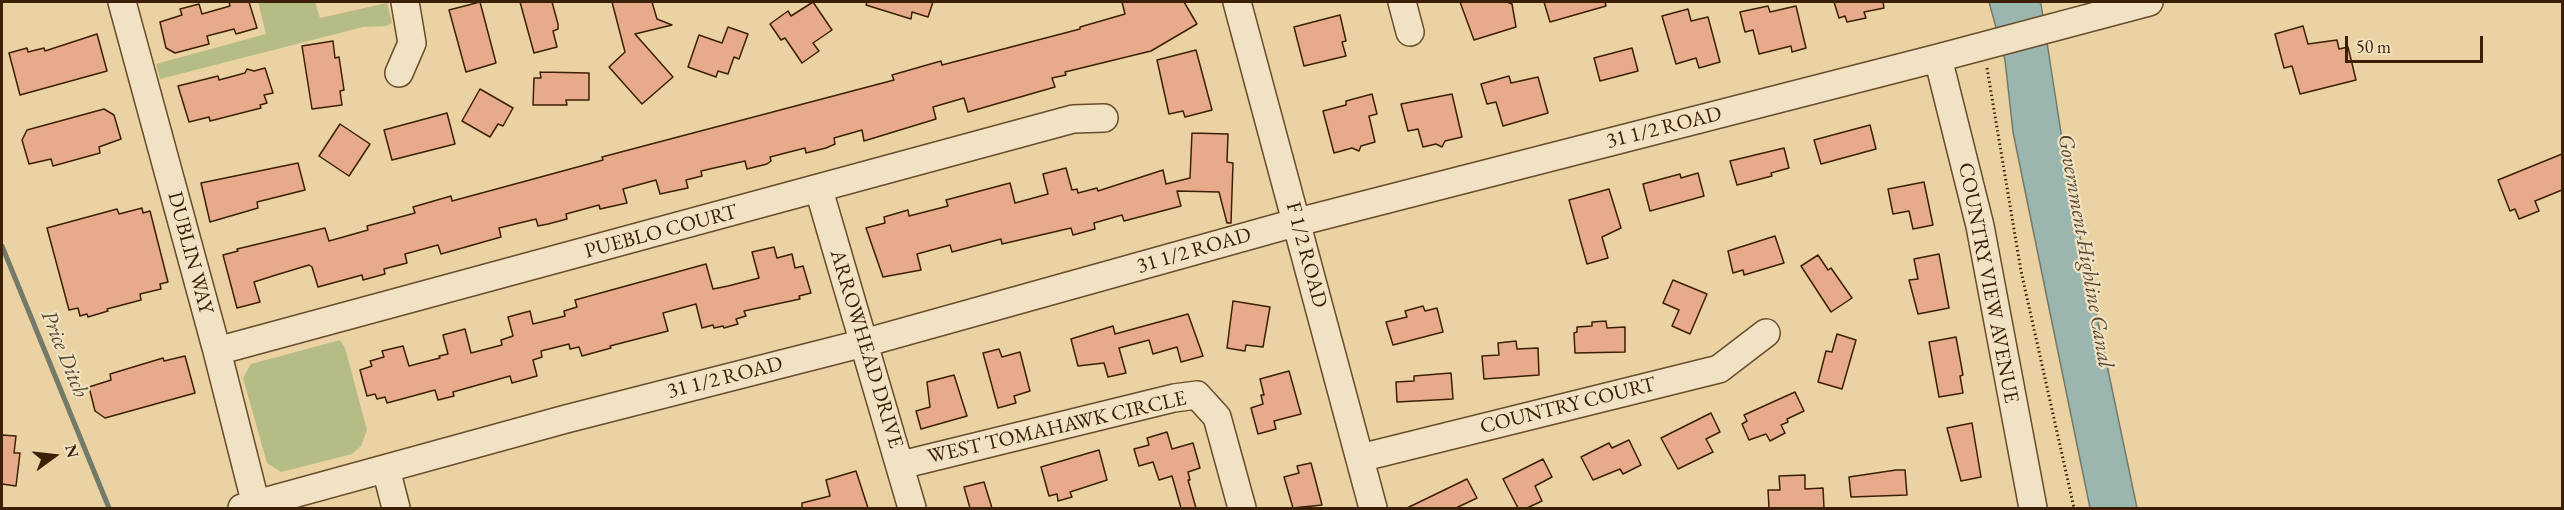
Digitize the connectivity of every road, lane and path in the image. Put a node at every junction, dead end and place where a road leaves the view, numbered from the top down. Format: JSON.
{"nodes":[{"id":1,"x":122,"y":2,"type":"edge"},
{"id":2,"x":405,"y":2,"type":"edge"},
{"id":3,"x":1237,"y":2,"type":"edge"},
{"id":4,"x":1402,"y":2,"type":"edge"},
{"id":5,"x":2149,"y":2,"type":"edge"},
{"id":6,"x":1410,"y":32,"type":"dead end"},
{"id":7,"x":1990,"y":44,"type":"junction"},
{"id":8,"x":1938,"y":58,"type":"junction"},
{"id":9,"x":399,"y":73,"type":"dead end"},
{"id":10,"x":1104,"y":118,"type":"dead end"},
{"id":11,"x":819,"y":190,"type":"junction"},
{"id":12,"x":1298,"y":222,"type":"junction"},
{"id":13,"x":1766,"y":333,"type":"dead end"},
{"id":14,"x":864,"y":343,"type":"junction"},
{"id":15,"x":217,"y":351,"type":"junction"},
{"id":16,"x":1360,"y":458,"type":"junction"},
{"id":17,"x":901,"y":465,"type":"junction"},
{"id":18,"x":386,"y":469,"type":"junction"},
{"id":19,"x":249,"y":507,"type":"edge"},
{"id":20,"x":2026,"y":507,"type":"edge"},
{"id":21,"x":396,"y":508,"type":"edge"},
{"id":22,"x":912,"y":508,"type":"edge"},
{"id":23,"x":1242,"y":508,"type":"edge"},
{"id":24,"x":1373,"y":508,"type":"edge"},
{"id":25,"x":2074,"y":508,"type":"edge"}],
"edges":[{"from":1,"to":15,"type":"street","name":"DUBLIN WAY"},
{"from":2,"to":9,"type":"street"},
{"from":3,"to":12,"type":"street","name":"F 1/2 ROAD"},
{"from":4,"to":6,"type":"street"},
{"from":5,"to":7,"type":"street","name":"31 1/2 ROAD"},
{"from":7,"to":8,"type":"street","name":"31 1/2 ROAD"},
{"from":7,"to":25,"type":"path"},
{"from":8,"to":12,"type":"street","name":"31 1/2 ROAD"},
{"from":8,"to":20,"type":"street","name":"COUNTRY VIEW AVENUE"},
{"from":10,"to":11,"type":"street","name":"PUEBLO COURT"},
{"from":11,"to":14,"type":"street","name":"ARROWHEAD DRIVE"},
{"from":11,"to":15,"type":"street","name":"PUEBLO COURT"},
{"from":12,"to":14,"type":"street","name":"31 1/2 ROAD"},
{"from":12,"to":16,"type":"street","name":"F 1/2 ROAD"},
{"from":13,"to":16,"type":"street","name":"COUNTRY COURT"},
{"from":14,"to":17,"type":"street","name":"ARROWHEAD DRIVE"},
{"from":14,"to":18,"type":"street","name":"31 1/2 ROAD"},
{"from":15,"to":19,"type":"street","name":"DUBLIN WAY"},
{"from":16,"to":24,"type":"street","name":"F 1/2 ROAD"},
{"from":17,"to":22,"type":"street","name":"ARROWHEAD DRIVE"},
{"from":17,"to":23,"type":"street","name":"WEST TOMAHAWK CIRCLE"},
{"from":18,"to":19,"type":"street","name":"31 1/2 ROAD"},
{"from":18,"to":21,"type":"street"}]}
